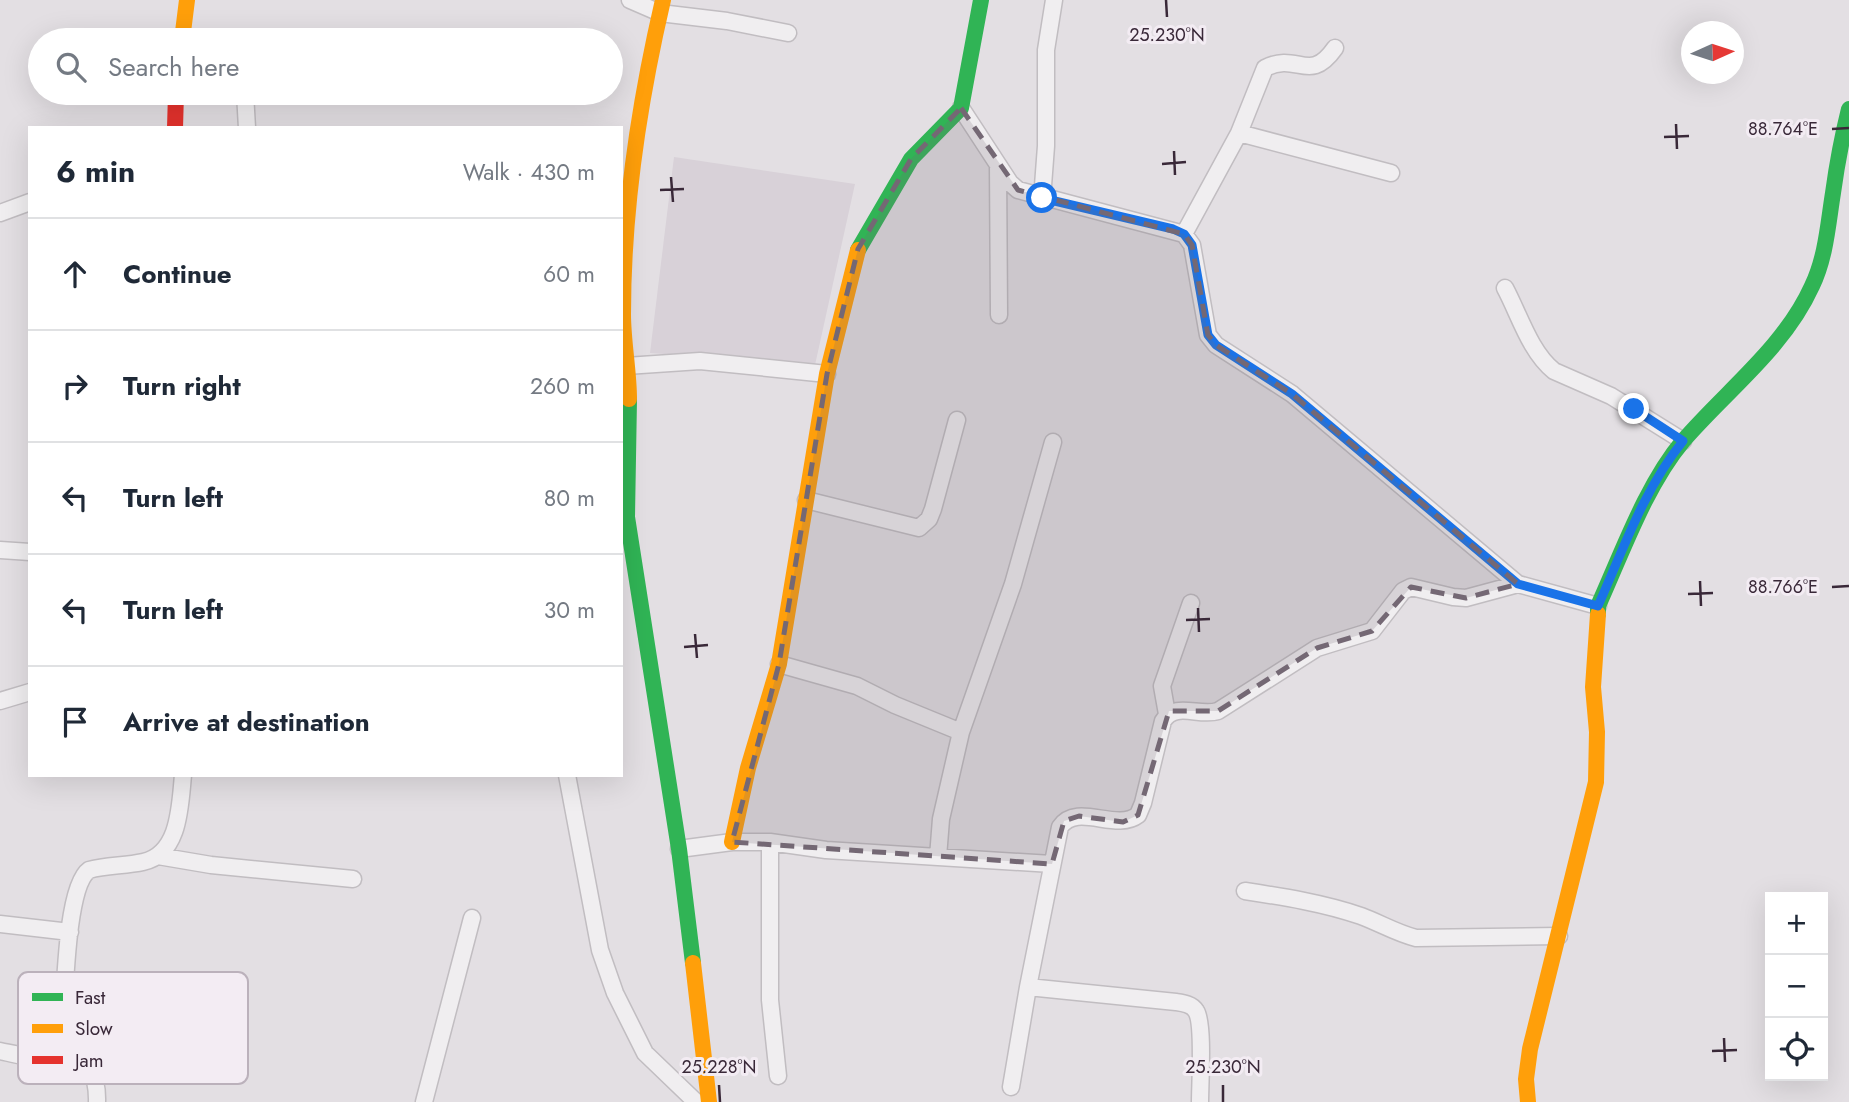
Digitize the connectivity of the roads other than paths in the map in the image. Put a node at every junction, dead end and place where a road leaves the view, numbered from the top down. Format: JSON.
{"nodes":[{"id":1,"x":187,"y":0,"type":"edge"},
{"id":2,"x":630,"y":0,"type":"edge"},
{"id":3,"x":981,"y":0,"type":"edge"},
{"id":4,"x":1054,"y":0,"type":"edge"},
{"id":5,"x":662,"y":6,"type":"edge"},
{"id":6,"x":184,"y":28,"type":"edge"},
{"id":7,"x":788,"y":33,"type":"dead end"},
{"id":8,"x":1335,"y":48,"type":"dead end"},
{"id":9,"x":176,"y":105,"type":"edge"},
{"id":10,"x":246,"y":105,"type":"edge"},
{"id":11,"x":961,"y":108,"type":"junction"},
{"id":12,"x":1849,"y":109,"type":"edge"},
{"id":13,"x":175,"y":126,"type":"edge"},
{"id":14,"x":247,"y":126,"type":"edge"},
{"id":15,"x":1239,"y":132,"type":"junction"},
{"id":16,"x":1844,"y":150,"type":"edge"},
{"id":17,"x":998,"y":163,"type":"junction"},
{"id":18,"x":1391,"y":173,"type":"dead end"},
{"id":19,"x":626,"y":179,"type":"edge"},
{"id":20,"x":1042,"y":198,"type":"junction"},
{"id":21,"x":28,"y":203,"type":"edge"},
{"id":22,"x":0,"y":213,"type":"edge"},
{"id":23,"x":1184,"y":234,"type":"junction"},
{"id":24,"x":1505,"y":288,"type":"dead end"},
{"id":25,"x":999,"y":315,"type":"dead end"},
{"id":26,"x":626,"y":366,"type":"junction"},
{"id":27,"x":827,"y":374,"type":"junction"},
{"id":28,"x":625,"y":393,"type":"edge"},
{"id":29,"x":957,"y":420,"type":"dead end"},
{"id":30,"x":1683,"y":441,"type":"junction"},
{"id":31,"x":1053,"y":442,"type":"dead end"},
{"id":32,"x":806,"y":500,"type":"junction"},
{"id":33,"x":624,"y":519,"type":"edge"},
{"id":34,"x":0,"y":550,"type":"edge"},
{"id":35,"x":28,"y":552,"type":"edge"},
{"id":36,"x":1518,"y":584,"type":"junction"},
{"id":37,"x":1191,"y":603,"type":"dead end"},
{"id":38,"x":1598,"y":606,"type":"junction"},
{"id":39,"x":779,"y":663,"type":"junction"},
{"id":40,"x":28,"y":693,"type":"edge"},
{"id":41,"x":0,"y":701,"type":"edge"},
{"id":42,"x":1167,"y":714,"type":"junction"},
{"id":43,"x":961,"y":732,"type":"junction"},
{"id":44,"x":183,"y":777,"type":"edge"},
{"id":45,"x":567,"y":777,"type":"edge"},
{"id":46,"x":732,"y":842,"type":"junction"},
{"id":47,"x":770,"y":842,"type":"junction"},
{"id":48,"x":679,"y":849,"type":"junction"},
{"id":49,"x":158,"y":856,"type":"junction"},
{"id":50,"x":938,"y":857,"type":"junction"},
{"id":51,"x":1052,"y":864,"type":"junction"},
{"id":52,"x":353,"y":879,"type":"dead end"},
{"id":53,"x":1245,"y":891,"type":"dead end"},
{"id":54,"x":472,"y":918,"type":"dead end"},
{"id":55,"x":0,"y":923,"type":"edge"},
{"id":56,"x":70,"y":932,"type":"junction"},
{"id":57,"x":1559,"y":936,"type":"junction"},
{"id":58,"x":67,"y":972,"type":"edge"},
{"id":59,"x":1028,"y":987,"type":"junction"},
{"id":60,"x":0,"y":1051,"type":"edge"},
{"id":61,"x":18,"y":1054,"type":"edge"},
{"id":62,"x":778,"y":1076,"type":"dead end"},
{"id":63,"x":96,"y":1084,"type":"edge"},
{"id":64,"x":1011,"y":1087,"type":"dead end"},
{"id":65,"x":97,"y":1102,"type":"edge"},
{"id":66,"x":424,"y":1102,"type":"edge"},
{"id":67,"x":696,"y":1102,"type":"edge"},
{"id":68,"x":709,"y":1102,"type":"edge"},
{"id":69,"x":1200,"y":1102,"type":"edge"},
{"id":70,"x":1528,"y":1102,"type":"edge"}],
"edges":[{"from":1,"to":6,"type":"street"},
{"from":2,"to":5,"type":"street"},
{"from":3,"to":11,"type":"street"},
{"from":4,"to":20,"type":"street"},
{"from":5,"to":7,"type":"street"},
{"from":5,"to":19,"type":"street"},
{"from":8,"to":15,"type":"street"},
{"from":9,"to":13,"type":"street"},
{"from":10,"to":14,"type":"street"},
{"from":11,"to":17,"type":"street"},
{"from":11,"to":27,"type":"street"},
{"from":12,"to":16,"type":"street"},
{"from":15,"to":18,"type":"street"},
{"from":15,"to":23,"type":"street"},
{"from":16,"to":30,"type":"street"},
{"from":17,"to":20,"type":"street"},
{"from":17,"to":25,"type":"street"},
{"from":19,"to":26,"type":"street"},
{"from":20,"to":23,"type":"street"},
{"from":21,"to":22,"type":"street"},
{"from":23,"to":36,"type":"street"},
{"from":24,"to":30,"type":"street"},
{"from":26,"to":27,"type":"street"},
{"from":26,"to":28,"type":"street"},
{"from":27,"to":32,"type":"street"},
{"from":28,"to":33,"type":"street"},
{"from":29,"to":32,"type":"street"},
{"from":30,"to":38,"type":"street"},
{"from":31,"to":43,"type":"street"},
{"from":32,"to":39,"type":"street"},
{"from":33,"to":48,"type":"street"},
{"from":34,"to":35,"type":"street"},
{"from":36,"to":38,"type":"street"},
{"from":36,"to":42,"type":"street"},
{"from":37,"to":42,"type":"street"},
{"from":38,"to":57,"type":"street"},
{"from":39,"to":43,"type":"street"},
{"from":39,"to":46,"type":"street"},
{"from":40,"to":41,"type":"street"},
{"from":42,"to":51,"type":"street"},
{"from":43,"to":50,"type":"street"},
{"from":44,"to":49,"type":"street"},
{"from":45,"to":67,"type":"street"},
{"from":46,"to":47,"type":"street"},
{"from":46,"to":48,"type":"street"},
{"from":47,"to":50,"type":"street"},
{"from":47,"to":62,"type":"street"},
{"from":48,"to":68,"type":"street"},
{"from":49,"to":52,"type":"street"},
{"from":49,"to":56,"type":"street"},
{"from":50,"to":51,"type":"street"},
{"from":51,"to":59,"type":"street"},
{"from":53,"to":57,"type":"street"},
{"from":54,"to":66,"type":"street"},
{"from":55,"to":56,"type":"street"},
{"from":56,"to":58,"type":"street"},
{"from":57,"to":70,"type":"street"},
{"from":59,"to":64,"type":"street"},
{"from":59,"to":69,"type":"street"},
{"from":60,"to":61,"type":"street"},
{"from":63,"to":65,"type":"street"}]}
